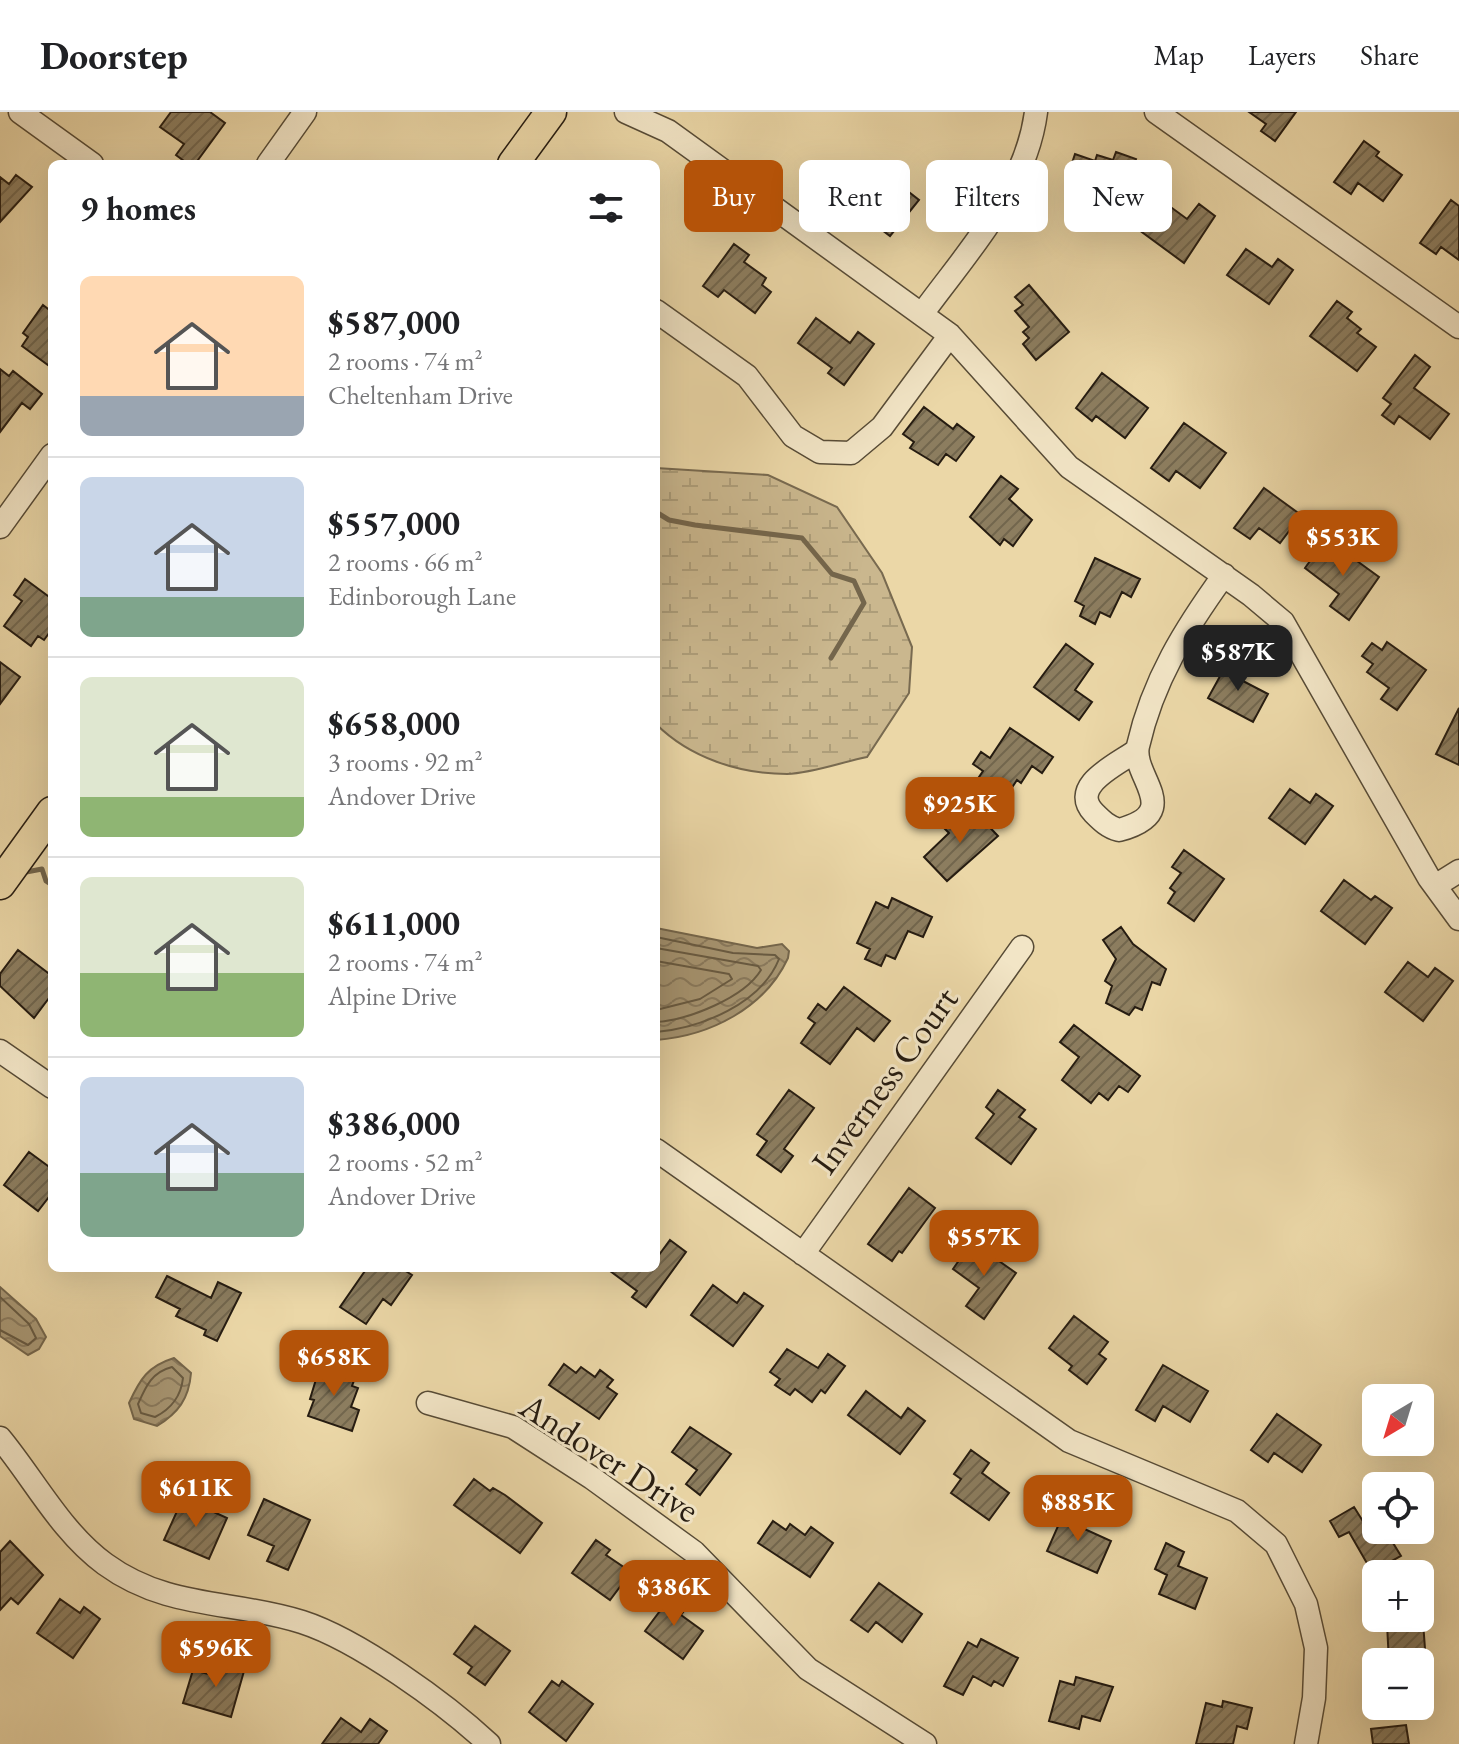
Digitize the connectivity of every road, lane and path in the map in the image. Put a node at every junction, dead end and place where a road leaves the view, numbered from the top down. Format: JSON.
{"nodes":[{"id":1,"x":20,"y":112,"type":"edge"},
{"id":2,"x":305,"y":112,"type":"edge"},
{"id":3,"x":551,"y":112,"type":"edge"},
{"id":4,"x":626,"y":112,"type":"edge"},
{"id":5,"x":1036,"y":112,"type":"edge"},
{"id":6,"x":1156,"y":112,"type":"edge"},
{"id":7,"x":663,"y":122,"type":"edge"},
{"id":8,"x":86,"y":160,"type":"edge"},
{"id":9,"x":271,"y":160,"type":"edge"},
{"id":10,"x":516,"y":160,"type":"edge"},
{"id":11,"x":660,"y":314,"type":"edge"},
{"id":12,"x":922,"y":314,"type":"junction"},
{"id":13,"x":1459,"y":327,"type":"edge"},
{"id":14,"x":950,"y":335,"type":"junction"},
{"id":15,"x":48,"y":461,"type":"edge"},
{"id":16,"x":0,"y":527,"type":"edge"},
{"id":17,"x":1224,"y":575,"type":"junction"},
{"id":18,"x":1137,"y":750,"type":"dead end"},
{"id":19,"x":48,"y":818,"type":"edge"},
{"id":20,"x":1459,"y":871,"type":"edge"},
{"id":21,"x":0,"y":884,"type":"edge"},
{"id":22,"x":1435,"y":886,"type":"junction"},
{"id":23,"x":1459,"y":919,"type":"edge"},
{"id":24,"x":1022,"y":947,"type":"dead end"},
{"id":25,"x":0,"y":1051,"type":"edge"},
{"id":26,"x":48,"y":1084,"type":"edge"},
{"id":27,"x":660,"y":1153,"type":"edge"},
{"id":28,"x":803,"y":1254,"type":"junction"},
{"id":29,"x":428,"y":1403,"type":"dead end"},
{"id":30,"x":0,"y":1438,"type":"edge"},
{"id":31,"x":489,"y":1744,"type":"edge"},
{"id":32,"x":924,"y":1744,"type":"edge"},
{"id":33,"x":1306,"y":1744,"type":"edge"}],
"edges":[{"from":1,"to":8,"type":"street"},
{"from":2,"to":9,"type":"street"},
{"from":3,"to":10,"type":"main road"},
{"from":4,"to":7,"type":"street"},
{"from":5,"to":12,"type":"street"},
{"from":6,"to":13,"type":"street"},
{"from":7,"to":12,"type":"street"},
{"from":11,"to":14,"type":"street"},
{"from":12,"to":14,"type":"street"},
{"from":14,"to":17,"type":"street"},
{"from":15,"to":16,"type":"street"},
{"from":17,"to":18,"type":"street"},
{"from":17,"to":22,"type":"street"},
{"from":19,"to":21,"type":"main road"},
{"from":20,"to":22,"type":"street"},
{"from":22,"to":23,"type":"street"},
{"from":24,"to":28,"type":"street","name":"Inverness Court"},
{"from":25,"to":26,"type":"street"},
{"from":27,"to":28,"type":"street"},
{"from":28,"to":33,"type":"street"},
{"from":29,"to":32,"type":"street","name":"Andover Drive"},
{"from":30,"to":31,"type":"street"}]}
